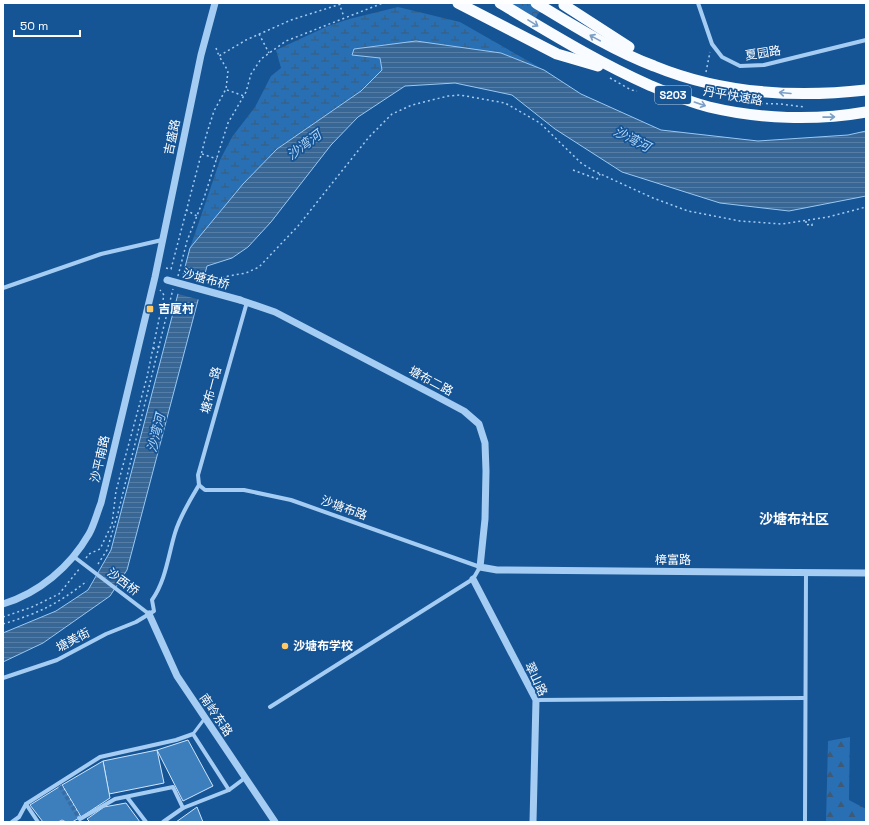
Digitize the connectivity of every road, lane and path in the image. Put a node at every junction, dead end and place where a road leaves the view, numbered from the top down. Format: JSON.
{"nodes":[{"id":1,"x":215,"y":3,"type":"edge"},
{"id":2,"x":344,"y":3,"type":"edge"},
{"id":3,"x":383,"y":3,"type":"edge"},
{"id":4,"x":458,"y":3,"type":"edge"},
{"id":5,"x":500,"y":3,"type":"edge"},
{"id":6,"x":536,"y":3,"type":"edge"},
{"id":7,"x":698,"y":3,"type":"edge"},
{"id":8,"x":339,"y":4,"type":"edge"},
{"id":9,"x":564,"y":5,"type":"dead end"},
{"id":10,"x":344,"y":17,"type":"junction"},
{"id":11,"x":259,"y":34,"type":"junction"},
{"id":12,"x":866,"y":40,"type":"edge"},
{"id":13,"x":712,"y":44,"type":"junction"},
{"id":14,"x":216,"y":48,"type":"dead end"},
{"id":15,"x":269,"y":53,"type":"junction"},
{"id":16,"x":219,"y":56,"type":"junction"},
{"id":17,"x":620,"y":72,"type":"junction"},
{"id":18,"x":705,"y":76,"type":"dead end"},
{"id":19,"x":226,"y":89,"type":"junction"},
{"id":20,"x":748,"y":90,"type":"junction"},
{"id":21,"x":866,"y":90,"type":"edge"},
{"id":22,"x":244,"y":96,"type":"junction"},
{"id":23,"x":866,"y":112,"type":"edge"},
{"id":24,"x":202,"y":154,"type":"junction"},
{"id":25,"x":217,"y":158,"type":"junction"},
{"id":26,"x":573,"y":170,"type":"dead end"},
{"id":27,"x":600,"y":174,"type":"junction"},
{"id":28,"x":866,"y":207,"type":"edge"},
{"id":29,"x":186,"y":210,"type":"junction"},
{"id":30,"x":197,"y":216,"type":"junction"},
{"id":31,"x":806,"y":221,"type":"junction"},
{"id":32,"x":812,"y":227,"type":"dead end"},
{"id":33,"x":162,"y":240,"type":"junction"},
{"id":34,"x":161,"y":278,"type":"junction"},
{"id":35,"x":217,"y":278,"type":"dead end"},
{"id":36,"x":176,"y":281,"type":"dead end"},
{"id":37,"x":174,"y":287,"type":"dead end"},
{"id":38,"x":3,"y":288,"type":"edge"},
{"id":39,"x":243,"y":301,"type":"junction"},
{"id":40,"x":160,"y":346,"type":"junction"},
{"id":41,"x":153,"y":349,"type":"junction"},
{"id":42,"x":199,"y":485,"type":"junction"},
{"id":43,"x":73,"y":556,"type":"junction"},
{"id":44,"x":98,"y":564,"type":"dead end"},
{"id":45,"x":84,"y":565,"type":"junction"},
{"id":46,"x":480,"y":567,"type":"junction"},
{"id":47,"x":806,"y":571,"type":"junction"},
{"id":48,"x":866,"y":573,"type":"edge"},
{"id":49,"x":473,"y":579,"type":"junction"},
{"id":50,"x":87,"y":581,"type":"dead end"},
{"id":51,"x":3,"y":604,"type":"edge"},
{"id":52,"x":149,"y":614,"type":"junction"},
{"id":53,"x":3,"y":617,"type":"edge"},
{"id":54,"x":3,"y":624,"type":"edge"},
{"id":55,"x":3,"y":678,"type":"edge"},
{"id":56,"x":805,"y":698,"type":"junction"},
{"id":57,"x":536,"y":700,"type":"junction"},
{"id":58,"x":270,"y":707,"type":"dead end"},
{"id":59,"x":205,"y":718,"type":"junction"},
{"id":60,"x":193,"y":734,"type":"junction"},
{"id":61,"x":245,"y":778,"type":"junction"},
{"id":62,"x":229,"y":790,"type":"junction"},
{"id":63,"x":127,"y":796,"type":"junction"},
{"id":64,"x":26,"y":804,"type":"junction"},
{"id":65,"x":184,"y":808,"type":"junction"},
{"id":66,"x":79,"y":818,"type":"dead end"},
{"id":67,"x":12,"y":822,"type":"edge"},
{"id":68,"x":38,"y":822,"type":"edge"},
{"id":69,"x":146,"y":822,"type":"edge"},
{"id":70,"x":163,"y":822,"type":"edge"},
{"id":71,"x":275,"y":822,"type":"edge"},
{"id":72,"x":533,"y":822,"type":"edge"},
{"id":73,"x":805,"y":822,"type":"edge"}],
"edges":[{"from":1,"to":33,"type":"street","name":"吉盛路"},
{"from":2,"to":8,"type":"path"},
{"from":3,"to":10,"type":"path"},
{"from":4,"to":17,"type":"highway","bridge":true},
{"from":5,"to":17,"type":"highway","name":"丹平快速路","number":"S203","one_way":true,"bridge":true},
{"from":20,"to":6,"type":"highway","name":"丹平快速路","number":"S203","one_way":true,"bridge":true},
{"from":7,"to":13,"type":"street","name":"夏园路"},
{"from":8,"to":10,"type":"path"},
{"from":8,"to":11,"type":"path"},
{"from":9,"to":20,"type":"highway","bridge":true},
{"from":10,"to":15,"type":"path"},
{"from":11,"to":15,"type":"path"},
{"from":11,"to":16,"type":"path"},
{"from":12,"to":13,"type":"street","name":"夏园路"},
{"from":13,"to":18,"type":"path"},
{"from":14,"to":16,"type":"path"},
{"from":15,"to":22,"type":"path"},
{"from":16,"to":19,"type":"path"},
{"from":17,"to":23,"type":"highway","name":"丹平快速路","number":"S203","one_way":true,"bridge":true},
{"from":19,"to":22,"type":"path"},
{"from":19,"to":24,"type":"path"},
{"from":21,"to":20,"type":"highway","name":"丹平快速路","number":"S203","one_way":true,"bridge":true},
{"from":22,"to":25,"type":"path"},
{"from":24,"to":25,"type":"path"},
{"from":24,"to":29,"type":"path"},
{"from":25,"to":30,"type":"path"},
{"from":26,"to":27,"type":"path"},
{"from":27,"to":31,"type":"path"},
{"from":27,"to":35,"type":"path"},
{"from":28,"to":31,"type":"path"},
{"from":29,"to":30,"type":"path"},
{"from":29,"to":34,"type":"path"},
{"from":30,"to":36,"type":"path"},
{"from":31,"to":32,"type":"path"},
{"from":33,"to":34,"type":"street","name":"吉盛路"},
{"from":33,"to":38,"type":"street"},
{"from":34,"to":39,"type":"street","name":"沙塘布桥","bridge":true},
{"from":34,"to":41,"type":"path"},
{"from":34,"to":43,"type":"street","name":"沙平南路"},
{"from":37,"to":40,"type":"path"},
{"from":39,"to":42,"type":"street","name":"塘布一路"},
{"from":39,"to":46,"type":"street","name":"塘布二路"},
{"from":40,"to":41,"type":"path"},
{"from":40,"to":44,"type":"path"},
{"from":41,"to":45,"type":"path"},
{"from":42,"to":46,"type":"street","name":"沙塘布路"},
{"from":42,"to":52,"type":"street"},
{"from":43,"to":45,"type":"street","name":"沙西桥"},
{"from":43,"to":51,"type":"street","name":"沙平南路"},
{"from":45,"to":52,"type":"street","name":"沙西桥"},
{"from":45,"to":53,"type":"path"},
{"from":46,"to":47,"type":"street","name":"樟富路"},
{"from":46,"to":49,"type":"street"},
{"from":47,"to":48,"type":"street","name":"樟富路"},
{"from":47,"to":56,"type":"street"},
{"from":49,"to":57,"type":"street","name":"翠山路"},
{"from":49,"to":58,"type":"street"},
{"from":50,"to":54,"type":"path"},
{"from":52,"to":55,"type":"street","name":"塘美街"},
{"from":52,"to":59,"type":"street","name":"南岭东路"},
{"from":56,"to":57,"type":"street"},
{"from":56,"to":73,"type":"street"},
{"from":57,"to":72,"type":"street","name":"翠山路"},
{"from":59,"to":60,"type":"lane"},
{"from":59,"to":61,"type":"street","name":"南岭东路"},
{"from":60,"to":62,"type":"street"},
{"from":60,"to":64,"type":"street"},
{"from":61,"to":62,"type":"street"},
{"from":61,"to":71,"type":"street","name":"南岭东路"},
{"from":62,"to":65,"type":"street"},
{"from":63,"to":65,"type":"street"},
{"from":63,"to":66,"type":"street"},
{"from":63,"to":69,"type":"street"},
{"from":64,"to":67,"type":"street"},
{"from":64,"to":68,"type":"street"},
{"from":65,"to":70,"type":"street"}]}
